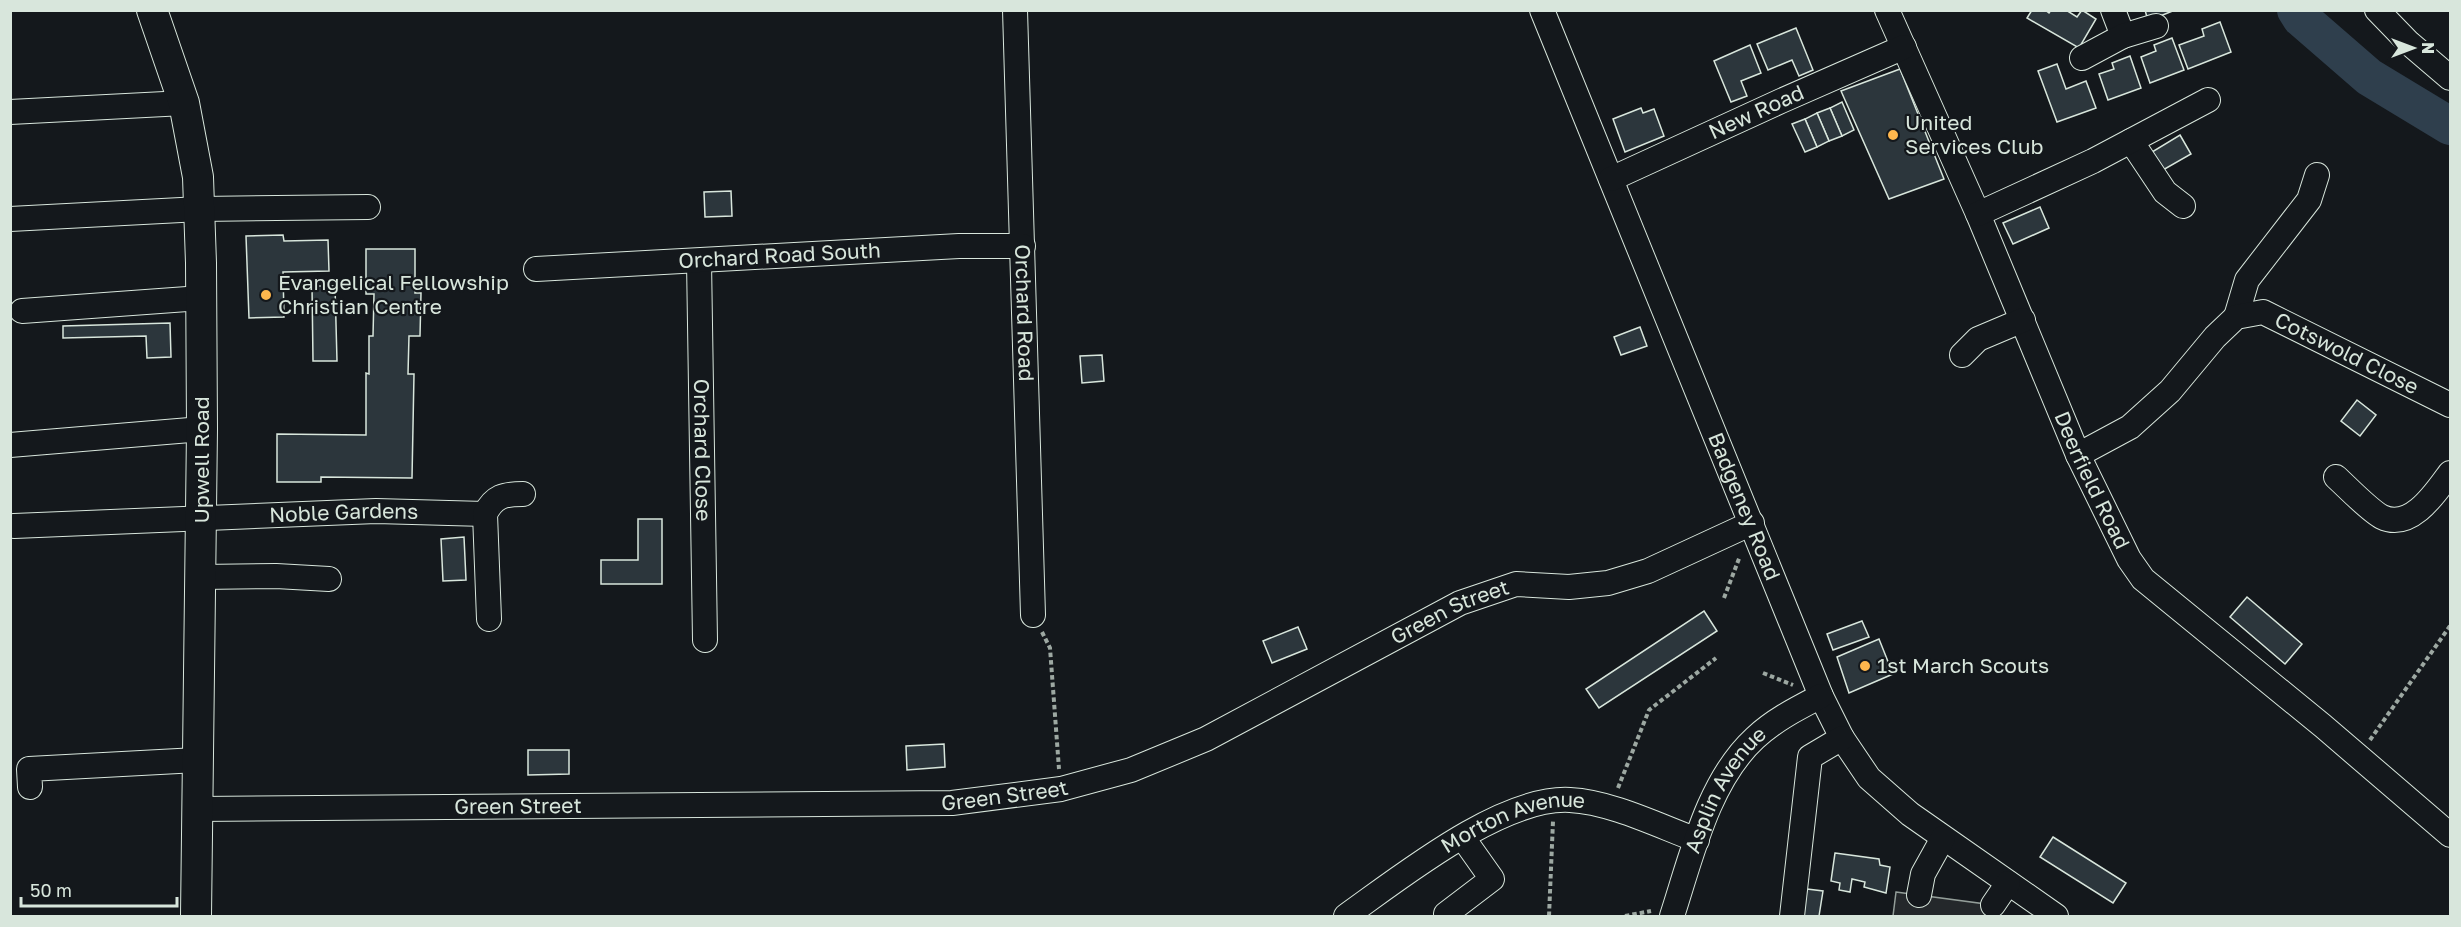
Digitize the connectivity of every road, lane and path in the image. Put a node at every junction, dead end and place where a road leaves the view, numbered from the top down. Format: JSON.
{"nodes":[{"id":1,"x":152,"y":10,"type":"edge"},
{"id":2,"x":1015,"y":10,"type":"edge"},
{"id":3,"x":1542,"y":10,"type":"edge"},
{"id":4,"x":1887,"y":10,"type":"edge"},
{"id":5,"x":2113,"y":10,"type":"edge"},
{"id":6,"x":2377,"y":10,"type":"edge"},
{"id":7,"x":2156,"y":26,"type":"dead end"},
{"id":8,"x":2123,"y":36,"type":"junction"},
{"id":9,"x":1904,"y":47,"type":"junction"},
{"id":10,"x":2082,"y":58,"type":"dead end"},
{"id":11,"x":2451,"y":78,"type":"edge"},
{"id":12,"x":2208,"y":99,"type":"dead end"},
{"id":13,"x":184,"y":103,"type":"junction"},
{"id":14,"x":10,"y":112,"type":"edge"},
{"id":15,"x":2131,"y":141,"type":"junction"},
{"id":16,"x":2317,"y":175,"type":"dead end"},
{"id":17,"x":1611,"y":179,"type":"junction"},
{"id":18,"x":2183,"y":206,"type":"dead end"},
{"id":19,"x":368,"y":207,"type":"dead end"},
{"id":20,"x":200,"y":209,"type":"junction"},
{"id":21,"x":1978,"y":214,"type":"junction"},
{"id":22,"x":10,"y":219,"type":"edge"},
{"id":23,"x":1023,"y":246,"type":"junction"},
{"id":24,"x":699,"y":261,"type":"junction"},
{"id":25,"x":536,"y":269,"type":"dead end"},
{"id":26,"x":201,"y":298,"type":"junction"},
{"id":27,"x":22,"y":311,"type":"dead end"},
{"id":28,"x":2236,"y":317,"type":"junction"},
{"id":29,"x":2023,"y":320,"type":"junction"},
{"id":30,"x":1962,"y":355,"type":"dead end"},
{"id":31,"x":2451,"y":405,"type":"edge"},
{"id":32,"x":202,"y":429,"type":"junction"},
{"id":33,"x":10,"y":445,"type":"edge"},
{"id":34,"x":2078,"y":455,"type":"junction"},
{"id":35,"x":2451,"y":473,"type":"edge"},
{"id":36,"x":2336,"y":477,"type":"dead end"},
{"id":37,"x":523,"y":494,"type":"dead end"},
{"id":38,"x":485,"y":514,"type":"junction"},
{"id":39,"x":201,"y":519,"type":"junction"},
{"id":40,"x":1752,"y":524,"type":"junction"},
{"id":41,"x":14,"y":526,"type":"dead end"},
{"id":42,"x":201,"y":577,"type":"junction"},
{"id":43,"x":329,"y":579,"type":"dead end"},
{"id":44,"x":1724,"y":598,"type":"dead end"},
{"id":45,"x":1033,"y":615,"type":"joint"},
{"id":46,"x":489,"y":619,"type":"dead end"},
{"id":47,"x":2451,"y":626,"type":"edge"},
{"id":48,"x":705,"y":640,"type":"dead end"},
{"id":49,"x":1716,"y":658,"type":"dead end"},
{"id":50,"x":1821,"y":696,"type":"junction"},
{"id":51,"x":1842,"y":738,"type":"junction"},
{"id":52,"x":2358,"y":756,"type":"junction"},
{"id":53,"x":197,"y":760,"type":"junction"},
{"id":54,"x":30,"y":787,"type":"dead end"},
{"id":55,"x":1061,"y":789,"type":"junction"},
{"id":56,"x":1553,"y":801,"type":"junction"},
{"id":57,"x":1610,"y":808,"type":"junction"},
{"id":58,"x":198,"y":809,"type":"junction"},
{"id":59,"x":2451,"y":836,"type":"edge"},
{"id":60,"x":1463,"y":838,"type":"junction"},
{"id":61,"x":1943,"y":838,"type":"junction"},
{"id":62,"x":1697,"y":840,"type":"junction"},
{"id":63,"x":2008,"y":884,"type":"junction"},
{"id":64,"x":1919,"y":895,"type":"dead end"},
{"id":65,"x":1993,"y":904,"type":"dead end"},
{"id":66,"x":1361,"y":912,"type":"edge"},
{"id":67,"x":1446,"y":914,"type":"dead end"},
{"id":68,"x":196,"y":916,"type":"edge"},
{"id":69,"x":1549,"y":916,"type":"edge"},
{"id":70,"x":1672,"y":916,"type":"edge"},
{"id":71,"x":1792,"y":916,"type":"edge"},
{"id":72,"x":2056,"y":916,"type":"edge"}],
"edges":[{"from":1,"to":13,"type":"main road","name":"Upwell Road"},
{"from":2,"to":23,"type":"street","name":"Orchard Road"},
{"from":3,"to":17,"type":"street","name":"Badgeney Road"},
{"from":4,"to":9,"type":"street","name":"Deerfield Road"},
{"from":5,"to":8,"type":"street"},
{"from":6,"to":11,"type":"street"},
{"from":7,"to":8,"type":"street"},
{"from":8,"to":10,"type":"street"},
{"from":9,"to":17,"type":"street","name":"New Road"},
{"from":9,"to":21,"type":"street","name":"Deerfield Road"},
{"from":12,"to":15,"type":"street"},
{"from":13,"to":14,"type":"street"},
{"from":13,"to":20,"type":"main road","name":"Upwell Road"},
{"from":15,"to":18,"type":"street"},
{"from":15,"to":21,"type":"street"},
{"from":16,"to":28,"type":"street"},
{"from":17,"to":40,"type":"street","name":"Badgeney Road"},
{"from":19,"to":20,"type":"street"},
{"from":20,"to":22,"type":"street"},
{"from":20,"to":26,"type":"main road","name":"Upwell Road"},
{"from":21,"to":29,"type":"street","name":"Deerfield Road"},
{"from":23,"to":24,"type":"street","name":"Orchard Road South"},
{"from":23,"to":45,"type":"street","name":"Orchard Road"},
{"from":24,"to":25,"type":"street","name":"Orchard Road South"},
{"from":24,"to":48,"type":"street","name":"Orchard Close"},
{"from":26,"to":27,"type":"street"},
{"from":26,"to":32,"type":"main road","name":"Upwell Road"},
{"from":28,"to":31,"type":"street","name":"Cotswold Close"},
{"from":28,"to":34,"type":"street"},
{"from":29,"to":30,"type":"street"},
{"from":29,"to":34,"type":"street","name":"Deerfield Road"},
{"from":32,"to":33,"type":"street"},
{"from":32,"to":39,"type":"main road","name":"Upwell Road"},
{"from":34,"to":52,"type":"street","name":"Deerfield Road"},
{"from":35,"to":36,"type":"street"},
{"from":37,"to":38,"type":"street"},
{"from":38,"to":39,"type":"street","name":"Noble Gardens"},
{"from":38,"to":46,"type":"street"},
{"from":39,"to":41,"type":"street","name":"Noble Gardens"},
{"from":39,"to":42,"type":"main road","name":"Upwell Road"},
{"from":40,"to":44,"type":"path"},
{"from":40,"to":50,"type":"street","name":"Badgeney Road"},
{"from":40,"to":55,"type":"street","name":"Green Street"},
{"from":42,"to":43,"type":"street"},
{"from":42,"to":53,"type":"main road","name":"Upwell Road"},
{"from":45,"to":55,"type":"path"},
{"from":47,"to":52,"type":"path"},
{"from":49,"to":57,"type":"path"},
{"from":50,"to":51,"type":"street","name":"Badgeney Road"},
{"from":50,"to":62,"type":"street","name":"Asplin Avenue"},
{"from":51,"to":61,"type":"street","name":"Badgeney Road"},
{"from":51,"to":71,"type":"street"},
{"from":52,"to":59,"type":"street","name":"Deerfield Road"},
{"from":53,"to":54,"type":"street"},
{"from":53,"to":58,"type":"main road","name":"Upwell Road"},
{"from":55,"to":58,"type":"street","name":"Green Street"},
{"from":56,"to":57,"type":"street","name":"Morton Avenue"},
{"from":56,"to":60,"type":"street","name":"Morton Avenue"},
{"from":56,"to":69,"type":"path"},
{"from":57,"to":62,"type":"street","name":"Morton Avenue"},
{"from":58,"to":68,"type":"main road","name":"Upwell Road"},
{"from":60,"to":66,"type":"street","name":"Morton Avenue"},
{"from":60,"to":67,"type":"street"},
{"from":61,"to":63,"type":"street","name":"Badgeney Road"},
{"from":61,"to":64,"type":"street"},
{"from":62,"to":70,"type":"street","name":"Asplin Avenue"},
{"from":63,"to":65,"type":"street"},
{"from":63,"to":72,"type":"street","name":"Badgeney Road"}]}
